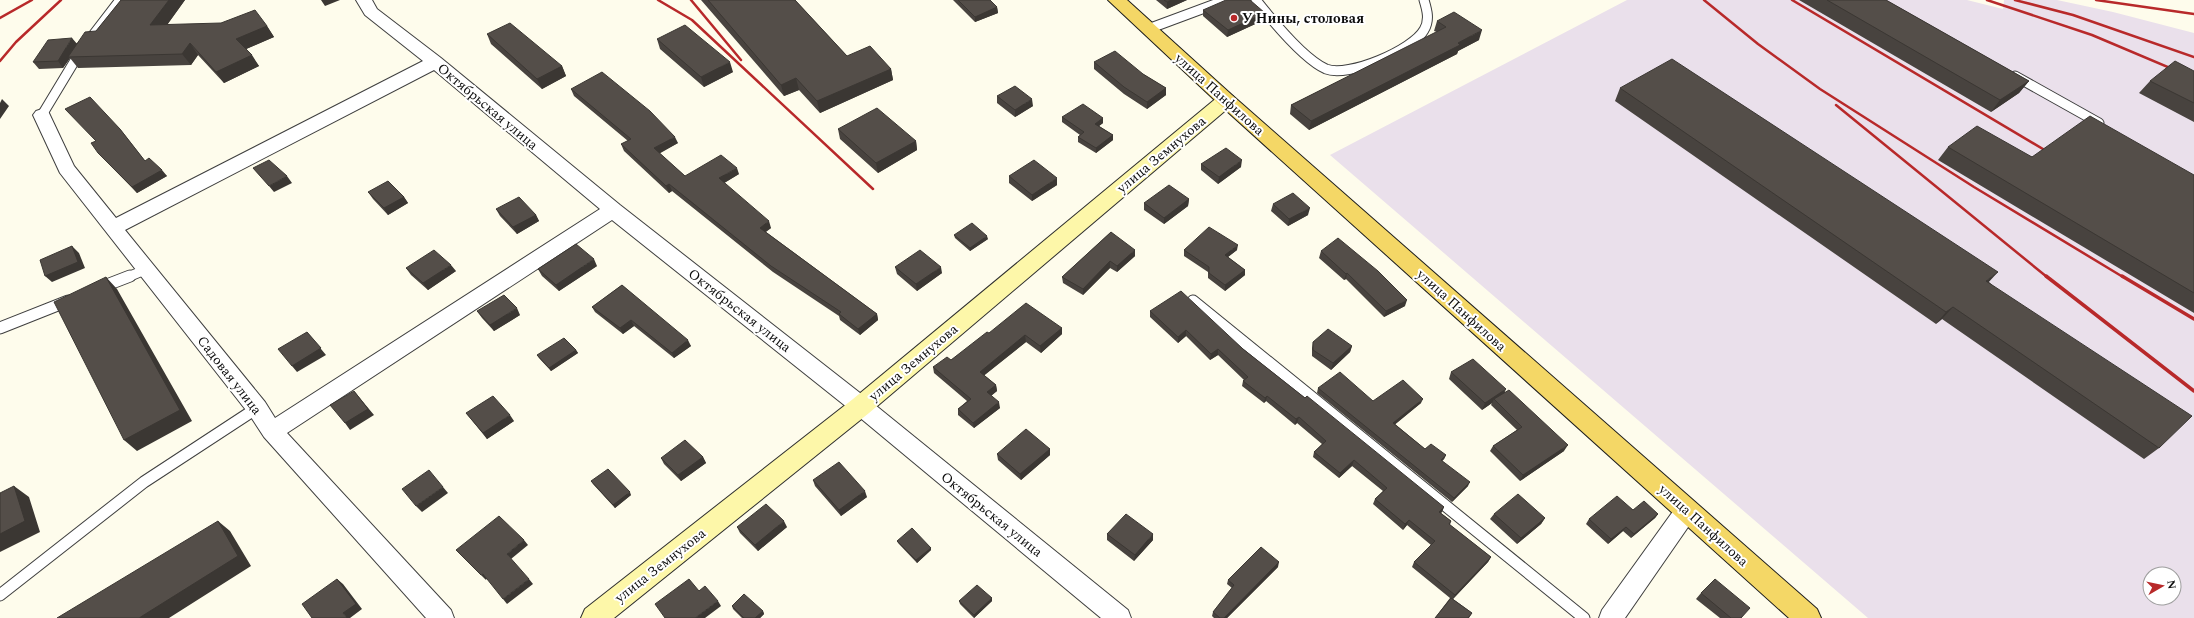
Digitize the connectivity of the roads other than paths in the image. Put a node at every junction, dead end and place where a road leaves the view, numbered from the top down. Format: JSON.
{"nodes":[{"id":1,"x":120,"y":0,"type":"edge"},
{"id":2,"x":364,"y":0,"type":"edge"},
{"id":3,"x":1117,"y":0,"type":"edge"},
{"id":4,"x":1226,"y":0,"type":"edge"},
{"id":5,"x":1256,"y":0,"type":"edge"},
{"id":6,"x":1424,"y":0,"type":"edge"},
{"id":7,"x":1148,"y":29,"type":"junction"},
{"id":8,"x":435,"y":62,"type":"junction"},
{"id":9,"x":2009,"y":73,"type":"edge"},
{"id":10,"x":1226,"y":100,"type":"junction"},
{"id":11,"x":42,"y":114,"type":"joint"},
{"id":12,"x":2105,"y":127,"type":"edge"},
{"id":13,"x":613,"y":210,"type":"junction"},
{"id":14,"x":114,"y":227,"type":"junction"},
{"id":15,"x":147,"y":269,"type":"junction"},
{"id":16,"x":1193,"y":301,"type":"edge"},
{"id":17,"x":0,"y":328,"type":"edge"},
{"id":18,"x":861,"y":406,"type":"junction"},
{"id":19,"x":257,"y":408,"type":"junction"},
{"id":20,"x":272,"y":431,"type":"junction"},
{"id":21,"x":1687,"y":510,"type":"junction"},
{"id":22,"x":0,"y":595,"type":"edge"},
{"id":23,"x":442,"y":618,"type":"edge"},
{"id":24,"x":594,"y":618,"type":"edge"},
{"id":25,"x":1119,"y":618,"type":"edge"},
{"id":26,"x":1584,"y":618,"type":"edge"},
{"id":27,"x":1611,"y":618,"type":"edge"},
{"id":28,"x":1808,"y":618,"type":"edge"}],
"edges":[{"from":1,"to":11,"type":"lane"},
{"from":2,"to":8,"type":"street","name":"Октябрьская улица"},
{"from":3,"to":7,"type":"main road","name":"улица Панфилова"},
{"from":4,"to":7,"type":"lane"},
{"from":5,"to":6,"type":"lane"},
{"from":7,"to":10,"type":"main road","name":"улица Панфилова"},
{"from":8,"to":13,"type":"street","name":"Октябрьская улица"},
{"from":8,"to":14,"type":"street"},
{"from":9,"to":12,"type":"lane"},
{"from":10,"to":18,"type":"main road","name":"улица Земнухова"},
{"from":10,"to":21,"type":"main road","name":"улица Панфилова"},
{"from":11,"to":14,"type":"street","name":"Садовая улица"},
{"from":13,"to":18,"type":"street","name":"Октябрьская улица"},
{"from":13,"to":20,"type":"street"},
{"from":14,"to":15,"type":"street","name":"Садовая улица"},
{"from":15,"to":17,"type":"lane"},
{"from":15,"to":19,"type":"street","name":"Садовая улица"},
{"from":16,"to":26,"type":"lane"},
{"from":18,"to":24,"type":"main road","name":"улица Земнухова"},
{"from":18,"to":25,"type":"street","name":"Октябрьская улица"},
{"from":19,"to":20,"type":"street","name":"Садовая улица"},
{"from":19,"to":22,"type":"lane"},
{"from":20,"to":23,"type":"street","name":"Садовая улица"},
{"from":21,"to":27,"type":"street"},
{"from":21,"to":28,"type":"main road","name":"улица Панфилова"}]}
